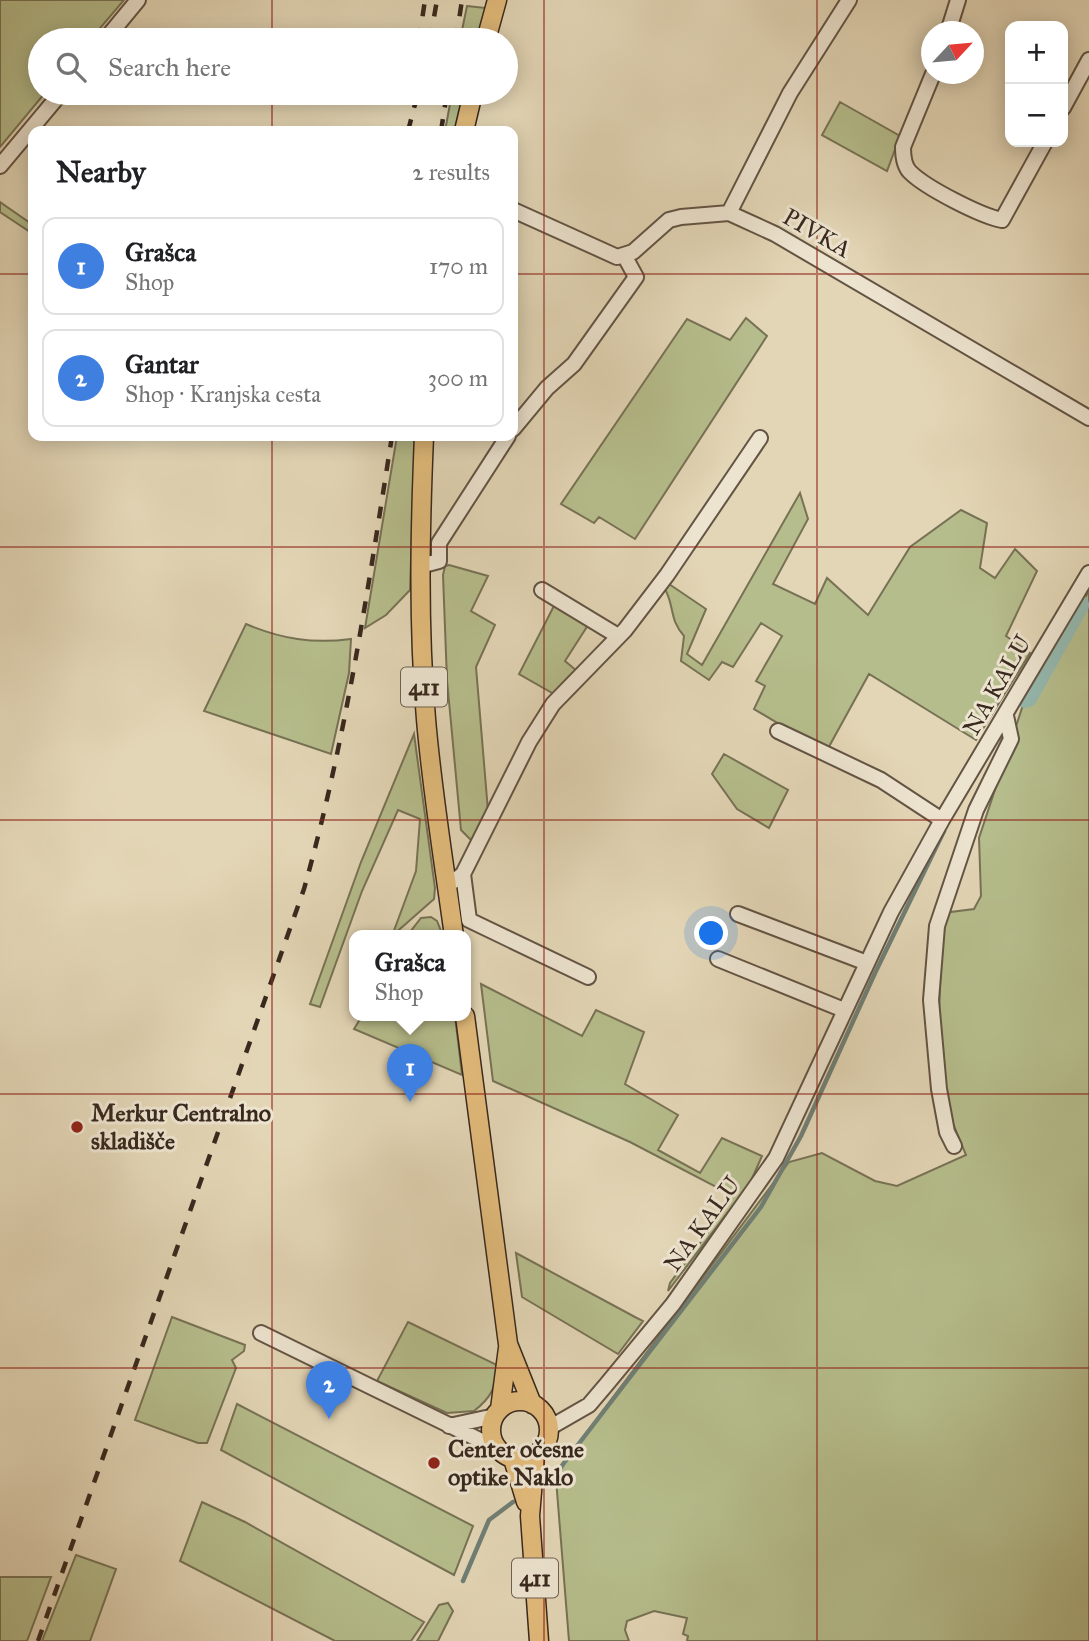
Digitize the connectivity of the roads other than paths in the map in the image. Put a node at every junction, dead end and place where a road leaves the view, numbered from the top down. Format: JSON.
{"nodes":[{"id":1,"x":138,"y":0,"type":"edge"},
{"id":2,"x":497,"y":0,"type":"edge"},
{"id":3,"x":849,"y":0,"type":"edge"},
{"id":4,"x":958,"y":0,"type":"edge"},
{"id":5,"x":951,"y":21,"type":"edge"},
{"id":6,"x":115,"y":28,"type":"edge"},
{"id":7,"x":489,"y":28,"type":"edge"},
{"id":8,"x":1089,"y":60,"type":"edge"},
{"id":9,"x":929,"y":84,"type":"edge"},
{"id":10,"x":1068,"y":99,"type":"edge"},
{"id":11,"x":51,"y":105,"type":"edge"},
{"id":12,"x":470,"y":105,"type":"edge"},
{"id":13,"x":33,"y":126,"type":"edge"},
{"id":14,"x":465,"y":126,"type":"edge"},
{"id":15,"x":28,"y":132,"type":"edge"},
{"id":16,"x":1042,"y":147,"type":"edge"},
{"id":17,"x":0,"y":166,"type":"edge"},
{"id":18,"x":518,"y":212,"type":"edge"},
{"id":19,"x":729,"y":213,"type":"junction"},
{"id":20,"x":625,"y":257,"type":"junction"},
{"id":21,"x":1089,"y":418,"type":"edge"},
{"id":22,"x":518,"y":423,"type":"edge"},
{"id":23,"x":760,"y":438,"type":"dead end"},
{"id":24,"x":424,"y":441,"type":"edge"},
{"id":25,"x":505,"y":441,"type":"edge"},
{"id":26,"x":420,"y":566,"type":"junction"},
{"id":27,"x":1089,"y":573,"type":"edge"},
{"id":28,"x":542,"y":590,"type":"dead end"},
{"id":29,"x":618,"y":636,"type":"junction"},
{"id":30,"x":1006,"y":716,"type":"junction"},
{"id":31,"x":778,"y":731,"type":"dead end"},
{"id":32,"x":942,"y":820,"type":"junction"},
{"id":33,"x":463,"y":874,"type":"junction"},
{"id":34,"x":447,"y":886,"type":"junction"},
{"id":35,"x":738,"y":914,"type":"dead end"},
{"id":36,"x":453,"y":930,"type":"edge"},
{"id":37,"x":718,"y":959,"type":"dead end"},
{"id":38,"x":867,"y":963,"type":"junction"},
{"id":39,"x":588,"y":977,"type":"dead end"},
{"id":40,"x":844,"y":1010,"type":"junction"},
{"id":41,"x":466,"y":1021,"type":"edge"},
{"id":42,"x":954,"y":1146,"type":"dead end"},
{"id":43,"x":261,"y":1333,"type":"dead end"},
{"id":44,"x":509,"y":1345,"type":"junction"},
{"id":45,"x":532,"y":1404,"type":"junction"},
{"id":46,"x":498,"y":1413,"type":"junction"},
{"id":47,"x":449,"y":1426,"type":"junction"},
{"id":48,"x":549,"y":1428,"type":"junction"},
{"id":49,"x":505,"y":1454,"type":"junction"},
{"id":50,"x":534,"y":1456,"type":"junction"},
{"id":51,"x":530,"y":1516,"type":"junction"},
{"id":52,"x":539,"y":1641,"type":"edge"}],
"edges":[{"from":1,"to":6,"type":"street"},
{"from":2,"to":7,"type":"main road"},
{"from":3,"to":19,"type":"street"},
{"from":4,"to":5,"type":"street"},
{"from":8,"to":10,"type":"street"},
{"from":9,"to":16,"type":"street"},
{"from":11,"to":13,"type":"street"},
{"from":12,"to":14,"type":"main road"},
{"from":15,"to":17,"type":"street"},
{"from":18,"to":20,"type":"street"},
{"from":19,"to":20,"type":"street"},
{"from":19,"to":21,"type":"street","name":"PIVKA"},
{"from":20,"to":22,"type":"street"},
{"from":23,"to":29,"type":"street"},
{"from":24,"to":26,"type":"main road","number":"411"},
{"from":25,"to":26,"type":"street"},
{"from":26,"to":34,"type":"main road","number":"411"},
{"from":27,"to":30,"type":"street","name":"NA KALU"},
{"from":28,"to":29,"type":"street"},
{"from":29,"to":33,"type":"street"},
{"from":30,"to":32,"type":"street","name":"NA KALU"},
{"from":30,"to":42,"type":"street"},
{"from":31,"to":32,"type":"street"},
{"from":32,"to":38,"type":"street","name":"NA KALU"},
{"from":33,"to":34,"type":"street"},
{"from":33,"to":39,"type":"street"},
{"from":34,"to":36,"type":"main road","number":"411"},
{"from":35,"to":38,"type":"street"},
{"from":37,"to":40,"type":"street"},
{"from":38,"to":40,"type":"street","name":"NA KALU"},
{"from":40,"to":48,"type":"street","name":"NA KALU"},
{"from":41,"to":44,"type":"main road","number":"411"},
{"from":43,"to":47,"type":"street"},
{"from":44,"to":45,"type":"main road","number":"411"},
{"from":44,"to":46,"type":"main road","number":"411"},
{"from":45,"to":46,"type":"main road"},
{"from":45,"to":48,"type":"main road","number":"411"},
{"from":46,"to":47,"type":"street"},
{"from":46,"to":49,"type":"main road","number":"411"},
{"from":47,"to":49,"type":"street"},
{"from":48,"to":50,"type":"main road","number":"411"},
{"from":49,"to":50,"type":"main road"},
{"from":49,"to":51,"type":"main road","number":"411"},
{"from":50,"to":51,"type":"main road","number":"411"},
{"from":51,"to":52,"type":"main road","number":"411"}]}
